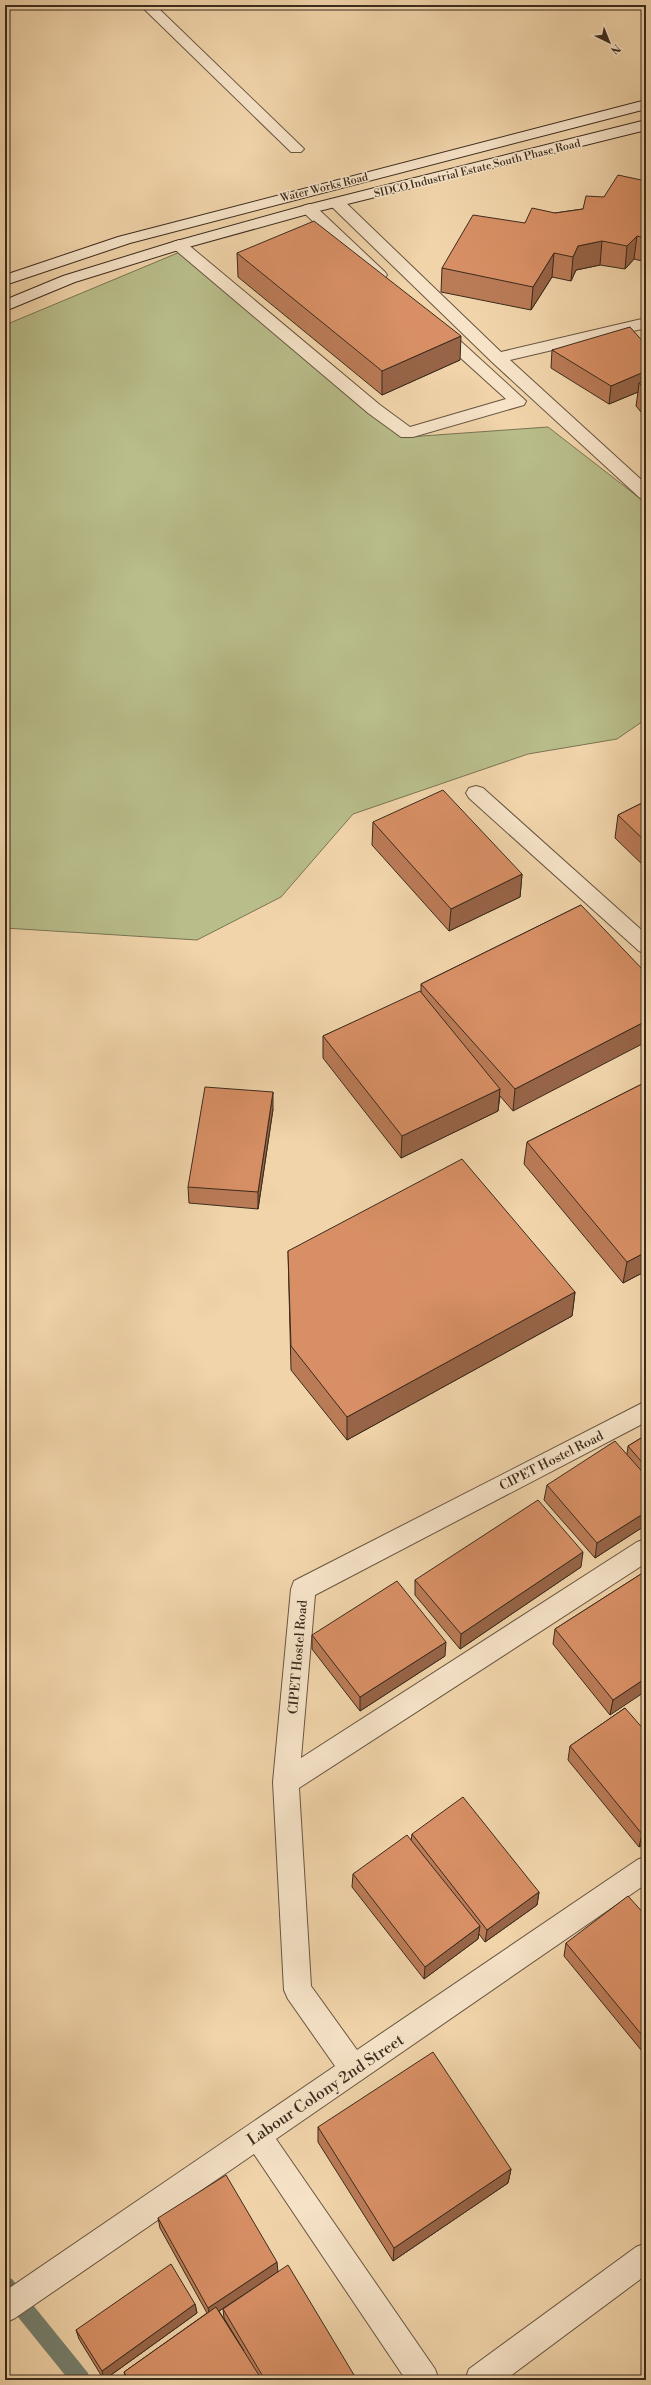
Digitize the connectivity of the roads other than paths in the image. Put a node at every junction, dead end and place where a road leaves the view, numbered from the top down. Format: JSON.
{"nodes":[{"id":1,"x":147,"y":5,"type":"edge"},
{"id":2,"x":646,"y":104,"type":"edge"},
{"id":3,"x":646,"y":125,"type":"edge"},
{"id":4,"x":296,"y":149,"type":"dead end"},
{"id":5,"x":337,"y":203,"type":"junction"},
{"id":6,"x":309,"y":209,"type":"junction"},
{"id":7,"x":179,"y":245,"type":"junction"},
{"id":8,"x":5,"y":280,"type":"edge"},
{"id":9,"x":390,"y":285,"type":"edge"},
{"id":10,"x":5,"y":306,"type":"edge"},
{"id":11,"x":425,"y":317,"type":"edge"},
{"id":12,"x":646,"y":323,"type":"edge"},
{"id":13,"x":498,"y":358,"type":"junction"},
{"id":14,"x":646,"y":494,"type":"edge"},
{"id":15,"x":476,"y":793,"type":"dead end"},
{"id":16,"x":646,"y":946,"type":"edge"},
{"id":17,"x":646,"y":1411,"type":"edge"},
{"id":18,"x":646,"y":1550,"type":"edge"},
{"id":19,"x":286,"y":1782,"type":"junction"},
{"id":20,"x":646,"y":1869,"type":"edge"},
{"id":21,"x":354,"y":2069,"type":"junction"},
{"id":22,"x":257,"y":2135,"type":"junction"},
{"id":23,"x":646,"y":2257,"type":"edge"},
{"id":24,"x":5,"y":2308,"type":"edge"},
{"id":25,"x":424,"y":2380,"type":"edge"},
{"id":26,"x":480,"y":2380,"type":"edge"}],
"edges":[{"from":1,"to":4,"type":"street"},
{"from":2,"to":8,"type":"street","name":"Water Works Road"},
{"from":3,"to":5,"type":"street","name":"SIDCO Industrial Estate South Phase Road"},
{"from":5,"to":6,"type":"street","name":"SIDCO Industrial Estate South Phase Road"},
{"from":5,"to":13,"type":"street"},
{"from":6,"to":7,"type":"street","name":"Water Works Road"},
{"from":6,"to":9,"type":"street"},
{"from":7,"to":10,"type":"street","name":"Water Works Road"},
{"from":7,"to":11,"type":"street"},
{"from":12,"to":13,"type":"street"},
{"from":13,"to":14,"type":"street"},
{"from":15,"to":16,"type":"street"},
{"from":17,"to":19,"type":"street","name":"CIPET Hostel Road"},
{"from":18,"to":19,"type":"street"},
{"from":19,"to":21,"type":"street","name":"CIPET Hostel Road"},
{"from":20,"to":21,"type":"street","name":"Labour Colony 2nd Street"},
{"from":21,"to":22,"type":"street","name":"Labour Colony 2nd Street"},
{"from":22,"to":24,"type":"street","name":"Labour Colony 2nd Street"},
{"from":22,"to":25,"type":"street"},
{"from":23,"to":26,"type":"street"}]}
